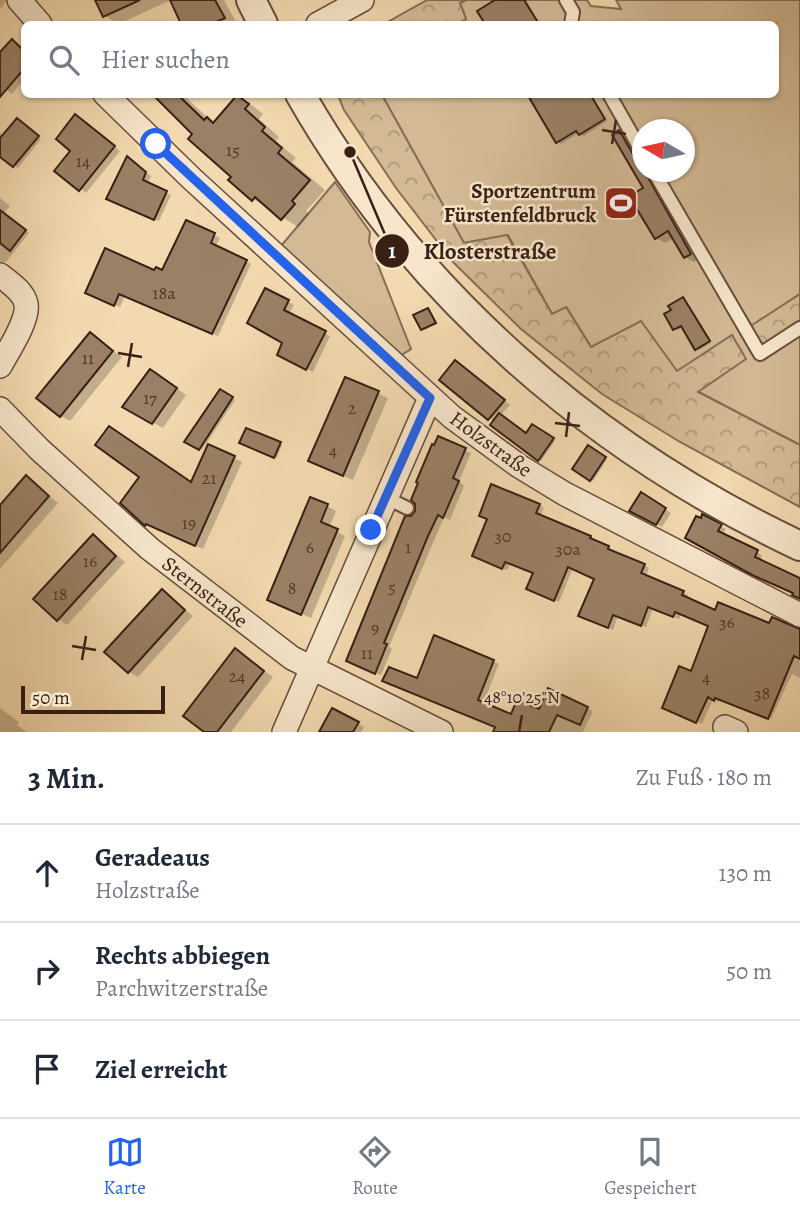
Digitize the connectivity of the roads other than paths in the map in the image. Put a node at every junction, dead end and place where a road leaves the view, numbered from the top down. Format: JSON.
{"nodes":[{"id":1,"x":19,"y":0,"type":"edge"},
{"id":2,"x":251,"y":0,"type":"edge"},
{"id":3,"x":362,"y":0,"type":"edge"},
{"id":4,"x":566,"y":0,"type":"edge"},
{"id":5,"x":37,"y":21,"type":"edge"},
{"id":6,"x":262,"y":21,"type":"edge"},
{"id":7,"x":323,"y":21,"type":"edge"},
{"id":8,"x":572,"y":21,"type":"edge"},
{"id":9,"x":109,"y":98,"type":"edge"},
{"id":10,"x":302,"y":98,"type":"edge"},
{"id":11,"x":611,"y":98,"type":"edge"},
{"id":12,"x":632,"y":134,"type":"edge"},
{"id":13,"x":660,"y":182,"type":"edge"},
{"id":14,"x":0,"y":275,"type":"edge"},
{"id":15,"x":800,"y":328,"type":"edge"},
{"id":16,"x":0,"y":366,"type":"edge"},
{"id":17,"x":430,"y":398,"type":"junction"},
{"id":18,"x":0,"y":409,"type":"edge"},
{"id":19,"x":385,"y":497,"type":"junction"},
{"id":20,"x":407,"y":508,"type":"dead end"},
{"id":21,"x":800,"y":546,"type":"edge"},
{"id":22,"x":800,"y":615,"type":"edge"},
{"id":23,"x":312,"y":669,"type":"junction"},
{"id":24,"x":285,"y":732,"type":"edge"},
{"id":25,"x":441,"y":732,"type":"edge"}],
"edges":[{"from":1,"to":5,"type":"street"},
{"from":2,"to":6,"type":"street"},
{"from":3,"to":7,"type":"street"},
{"from":4,"to":8,"type":"lane"},
{"from":9,"to":17,"type":"street","name":"Holzstraße"},
{"from":10,"to":21,"type":"street"},
{"from":11,"to":12,"type":"lane"},
{"from":13,"to":15,"type":"lane"},
{"from":14,"to":16,"type":"street"},
{"from":17,"to":19,"type":"street"},
{"from":17,"to":22,"type":"street","name":"Holzstraße"},
{"from":18,"to":23,"type":"street","name":"Sternstraße"},
{"from":19,"to":20,"type":"lane"},
{"from":19,"to":23,"type":"street"},
{"from":23,"to":24,"type":"street"},
{"from":23,"to":25,"type":"street","name":"Sternstraße"}]}
